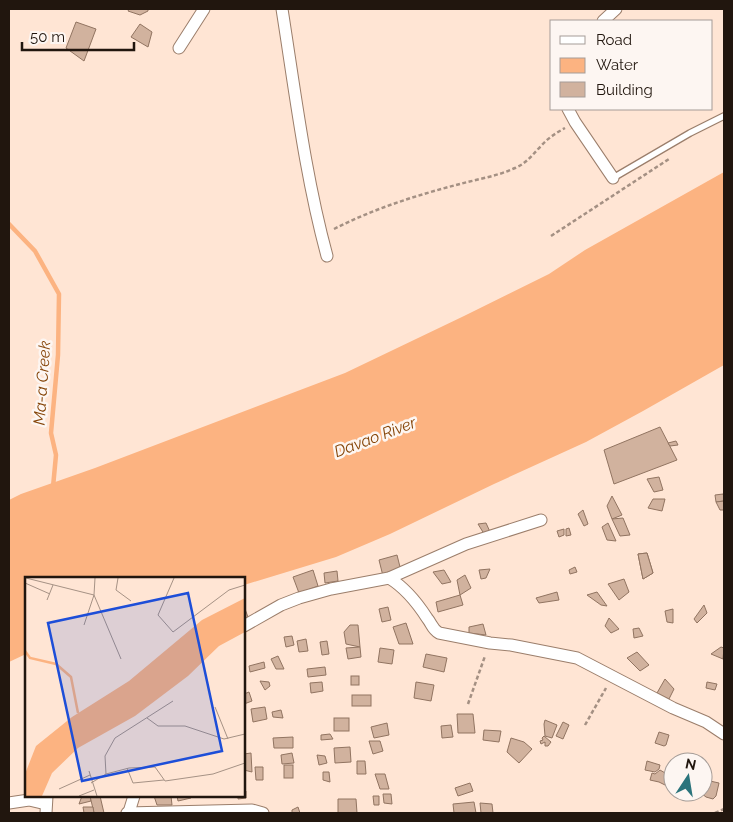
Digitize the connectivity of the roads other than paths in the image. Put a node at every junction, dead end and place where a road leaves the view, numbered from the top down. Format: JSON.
{"nodes":[{"id":1,"x":204,"y":9,"type":"edge"},
{"id":2,"x":282,"y":9,"type":"edge"},
{"id":3,"x":616,"y":9,"type":"edge"},
{"id":4,"x":604,"y":20,"type":"edge"},
{"id":5,"x":179,"y":48,"type":"dead end"},
{"id":6,"x":569,"y":110,"type":"edge"},
{"id":7,"x":724,"y":116,"type":"edge"},
{"id":8,"x":613,"y":178,"type":"joint"},
{"id":9,"x":327,"y":256,"type":"dead end"},
{"id":10,"x":541,"y":520,"type":"dead end"},
{"id":11,"x":389,"y":578,"type":"junction"},
{"id":12,"x":245,"y":625,"type":"edge"},
{"id":13,"x":724,"y":734,"type":"edge"},
{"id":14,"x":134,"y":797,"type":"edge"},
{"id":15,"x":9,"y":803,"type":"edge"},
{"id":16,"x":46,"y":804,"type":"edge"},
{"id":17,"x":242,"y":812,"type":"edge"},
{"id":18,"x":128,"y":813,"type":"edge"},
{"id":19,"x":263,"y":813,"type":"edge"}],
"edges":[{"from":1,"to":5,"type":"street"},
{"from":2,"to":9,"type":"street"},
{"from":3,"to":4,"type":"street"},
{"from":6,"to":8,"type":"street"},
{"from":7,"to":8,"type":"lane"},
{"from":10,"to":11,"type":"street"},
{"from":11,"to":12,"type":"street"},
{"from":11,"to":13,"type":"street"},
{"from":14,"to":18,"type":"street"},
{"from":15,"to":16,"type":"street"},
{"from":17,"to":18,"type":"street"},
{"from":17,"to":19,"type":"street"}]}
